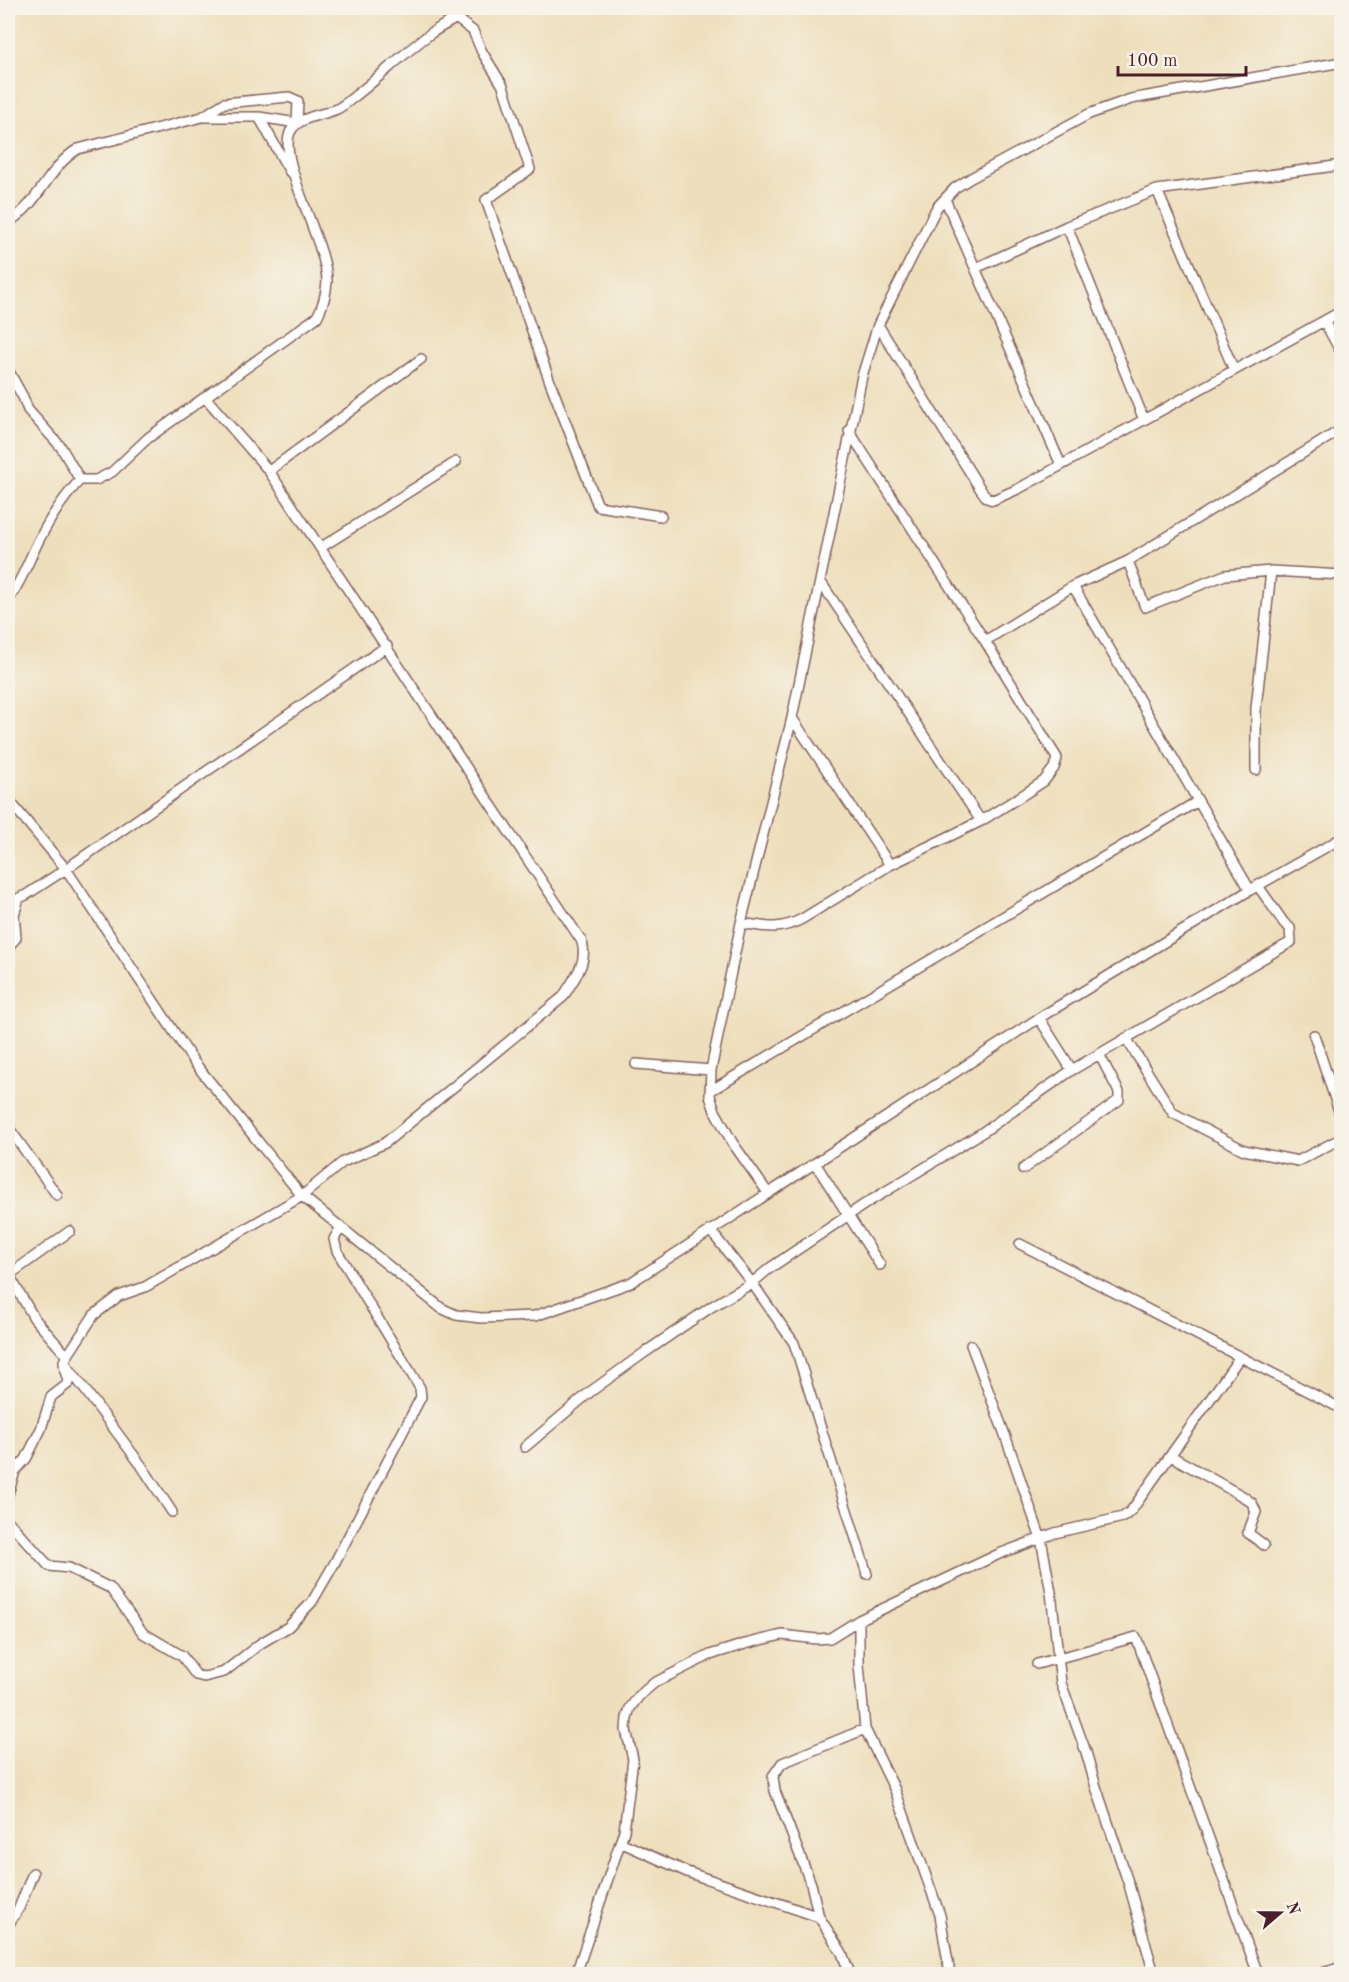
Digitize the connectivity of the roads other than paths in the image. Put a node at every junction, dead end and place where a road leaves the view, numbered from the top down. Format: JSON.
{"nodes":[{"id":1,"x":472,"y":8,"type":"edge"},
{"id":2,"x":457,"y":19,"type":"junction"},
{"id":3,"x":1341,"y":65,"type":"edge"},
{"id":4,"x":202,"y":117,"type":"junction"},
{"id":5,"x":258,"y":117,"type":"junction"},
{"id":6,"x":297,"y":123,"type":"junction"},
{"id":7,"x":1341,"y":165,"type":"edge"},
{"id":8,"x":296,"y":182,"type":"junction"},
{"id":9,"x":1157,"y":190,"type":"junction"},
{"id":10,"x":945,"y":199,"type":"junction"},
{"id":11,"x":8,"y":222,"type":"edge"},
{"id":12,"x":1067,"y":226,"type":"junction"},
{"id":13,"x":975,"y":268,"type":"junction"},
{"id":14,"x":1341,"y":311,"type":"edge"},
{"id":15,"x":1324,"y":321,"type":"junction"},
{"id":16,"x":878,"y":325,"type":"junction"},
{"id":17,"x":1341,"y":354,"type":"edge"},
{"id":18,"x":421,"y":359,"type":"dead end"},
{"id":19,"x":8,"y":370,"type":"edge"},
{"id":20,"x":1234,"y":370,"type":"junction"},
{"id":21,"x":205,"y":397,"type":"junction"},
{"id":22,"x":1144,"y":420,"type":"junction"},
{"id":23,"x":1341,"y":429,"type":"edge"},
{"id":24,"x":849,"y":431,"type":"junction"},
{"id":25,"x":456,"y":462,"type":"dead end"},
{"id":26,"x":1061,"y":465,"type":"junction"},
{"id":27,"x":269,"y":471,"type":"junction"},
{"id":28,"x":80,"y":480,"type":"junction"},
{"id":29,"x":661,"y":516,"type":"dead end"},
{"id":30,"x":320,"y":548,"type":"junction"},
{"id":31,"x":1128,"y":561,"type":"junction"},
{"id":32,"x":1271,"y":571,"type":"junction"},
{"id":33,"x":1341,"y":575,"type":"edge"},
{"id":34,"x":820,"y":581,"type":"junction"},
{"id":35,"x":1073,"y":586,"type":"junction"},
{"id":36,"x":8,"y":600,"type":"edge"},
{"id":37,"x":985,"y":640,"type":"junction"},
{"id":38,"x":387,"y":646,"type":"junction"},
{"id":39,"x":792,"y":718,"type":"junction"},
{"id":40,"x":1256,"y":770,"type":"dead end"},
{"id":41,"x":8,"y":799,"type":"edge"},
{"id":42,"x":1197,"y":801,"type":"junction"},
{"id":43,"x":981,"y":821,"type":"junction"},
{"id":44,"x":1341,"y":838,"type":"edge"},
{"id":45,"x":890,"y":865,"type":"junction"},
{"id":46,"x":66,"y":869,"type":"junction"},
{"id":47,"x":1254,"y":888,"type":"junction"},
{"id":48,"x":741,"y":924,"type":"junction"},
{"id":49,"x":8,"y":947,"type":"edge"},
{"id":50,"x":1039,"y":1018,"type":"junction"},
{"id":51,"x":1314,"y":1035,"type":"dead end"},
{"id":52,"x":1126,"y":1038,"type":"junction"},
{"id":53,"x":1099,"y":1054,"type":"junction"},
{"id":54,"x":636,"y":1064,"type":"dead end"},
{"id":55,"x":711,"y":1070,"type":"junction"},
{"id":56,"x":1072,"y":1070,"type":"junction"},
{"id":57,"x":710,"y":1092,"type":"junction"},
{"id":58,"x":1341,"y":1120,"type":"edge"},
{"id":59,"x":8,"y":1127,"type":"edge"},
{"id":60,"x":1341,"y":1138,"type":"edge"},
{"id":61,"x":815,"y":1163,"type":"junction"},
{"id":62,"x":1023,"y":1169,"type":"dead end"},
{"id":63,"x":768,"y":1193,"type":"junction"},
{"id":64,"x":57,"y":1195,"type":"dead end"},
{"id":65,"x":302,"y":1196,"type":"junction"},
{"id":66,"x":849,"y":1215,"type":"junction"},
{"id":67,"x":341,"y":1227,"type":"junction"},
{"id":68,"x":710,"y":1230,"type":"junction"},
{"id":69,"x":70,"y":1231,"type":"dead end"},
{"id":70,"x":1020,"y":1244,"type":"dead end"},
{"id":71,"x":880,"y":1265,"type":"dead end"},
{"id":72,"x":752,"y":1283,"type":"junction"},
{"id":73,"x":971,"y":1345,"type":"dead end"},
{"id":74,"x":1240,"y":1357,"type":"junction"},
{"id":75,"x":65,"y":1359,"type":"junction"},
{"id":76,"x":1341,"y":1409,"type":"edge"},
{"id":77,"x":525,"y":1447,"type":"dead end"},
{"id":78,"x":1171,"y":1456,"type":"junction"},
{"id":79,"x":8,"y":1494,"type":"edge"},
{"id":80,"x":172,"y":1512,"type":"dead end"},
{"id":81,"x":8,"y":1521,"type":"edge"},
{"id":82,"x":1041,"y":1539,"type":"junction"},
{"id":83,"x":1264,"y":1545,"type":"dead end"},
{"id":84,"x":867,"y":1574,"type":"dead end"},
{"id":85,"x":859,"y":1620,"type":"junction"},
{"id":86,"x":1057,"y":1658,"type":"junction"},
{"id":87,"x":1037,"y":1664,"type":"dead end"},
{"id":88,"x":865,"y":1729,"type":"junction"},
{"id":89,"x":620,"y":1842,"type":"junction"},
{"id":90,"x":33,"y":1873,"type":"dead end"},
{"id":91,"x":819,"y":1917,"type":"junction"},
{"id":92,"x":8,"y":1925,"type":"edge"},
{"id":93,"x":1341,"y":1967,"type":"edge"},
{"id":94,"x":576,"y":1974,"type":"edge"},
{"id":95,"x":850,"y":1974,"type":"edge"},
{"id":96,"x":950,"y":1974,"type":"edge"},
{"id":97,"x":1154,"y":1974,"type":"edge"},
{"id":98,"x":1258,"y":1974,"type":"edge"},
{"id":99,"x":1319,"y":1974,"type":"edge"}],
"edges":[{"from":1,"to":2,"type":"street"},
{"from":2,"to":6,"type":"street"},
{"from":2,"to":29,"type":"street"},
{"from":3,"to":10,"type":"street"},
{"from":4,"to":5,"type":"street"},
{"from":4,"to":6,"type":"street"},
{"from":4,"to":11,"type":"street"},
{"from":5,"to":6,"type":"street"},
{"from":5,"to":8,"type":"street"},
{"from":6,"to":8,"type":"street"},
{"from":7,"to":9,"type":"street"},
{"from":8,"to":21,"type":"street"},
{"from":9,"to":12,"type":"street"},
{"from":9,"to":20,"type":"street"},
{"from":10,"to":13,"type":"street"},
{"from":10,"to":16,"type":"street"},
{"from":12,"to":13,"type":"street"},
{"from":12,"to":22,"type":"street"},
{"from":13,"to":26,"type":"street"},
{"from":14,"to":15,"type":"street"},
{"from":15,"to":17,"type":"street"},
{"from":15,"to":20,"type":"street"},
{"from":16,"to":24,"type":"street"},
{"from":16,"to":26,"type":"street"},
{"from":18,"to":27,"type":"street"},
{"from":19,"to":28,"type":"street"},
{"from":20,"to":22,"type":"street"},
{"from":21,"to":27,"type":"street"},
{"from":21,"to":28,"type":"street"},
{"from":22,"to":26,"type":"street"},
{"from":23,"to":31,"type":"street"},
{"from":24,"to":34,"type":"street"},
{"from":24,"to":37,"type":"street"},
{"from":25,"to":30,"type":"street"},
{"from":27,"to":30,"type":"street"},
{"from":28,"to":36,"type":"street"},
{"from":30,"to":38,"type":"street"},
{"from":31,"to":32,"type":"street"},
{"from":31,"to":35,"type":"street"},
{"from":32,"to":33,"type":"street"},
{"from":32,"to":40,"type":"street"},
{"from":34,"to":39,"type":"street"},
{"from":34,"to":43,"type":"street"},
{"from":35,"to":37,"type":"street"},
{"from":35,"to":42,"type":"street"},
{"from":37,"to":43,"type":"street"},
{"from":38,"to":46,"type":"street"},
{"from":38,"to":65,"type":"street"},
{"from":39,"to":45,"type":"street"},
{"from":39,"to":48,"type":"street"},
{"from":41,"to":46,"type":"street"},
{"from":42,"to":47,"type":"street"},
{"from":42,"to":57,"type":"street"},
{"from":43,"to":45,"type":"street"},
{"from":44,"to":47,"type":"street"},
{"from":45,"to":48,"type":"street"},
{"from":46,"to":49,"type":"street"},
{"from":46,"to":65,"type":"street"},
{"from":47,"to":50,"type":"street"},
{"from":47,"to":52,"type":"street"},
{"from":48,"to":55,"type":"street"},
{"from":50,"to":56,"type":"street"},
{"from":50,"to":61,"type":"street"},
{"from":51,"to":58,"type":"street"},
{"from":52,"to":53,"type":"street"},
{"from":52,"to":60,"type":"street"},
{"from":53,"to":56,"type":"street"},
{"from":53,"to":62,"type":"street"},
{"from":54,"to":55,"type":"street"},
{"from":55,"to":57,"type":"street"},
{"from":56,"to":66,"type":"street"},
{"from":57,"to":63,"type":"street"},
{"from":59,"to":64,"type":"street"},
{"from":61,"to":63,"type":"street"},
{"from":61,"to":66,"type":"street"},
{"from":63,"to":68,"type":"street"},
{"from":65,"to":67,"type":"street"},
{"from":65,"to":75,"type":"street"},
{"from":66,"to":71,"type":"street"},
{"from":66,"to":72,"type":"street"},
{"from":67,"to":68,"type":"street"},
{"from":67,"to":81,"type":"street"},
{"from":68,"to":72,"type":"street"},
{"from":69,"to":75,"type":"street"},
{"from":70,"to":74,"type":"street"},
{"from":72,"to":77,"type":"street"},
{"from":72,"to":84,"type":"street"},
{"from":73,"to":82,"type":"street"},
{"from":74,"to":76,"type":"street"},
{"from":74,"to":78,"type":"street"},
{"from":75,"to":79,"type":"street"},
{"from":75,"to":80,"type":"street"},
{"from":78,"to":82,"type":"street"},
{"from":78,"to":83,"type":"street"},
{"from":82,"to":85,"type":"street"},
{"from":82,"to":86,"type":"street"},
{"from":85,"to":88,"type":"street"},
{"from":85,"to":89,"type":"street"},
{"from":86,"to":87,"type":"street"},
{"from":86,"to":97,"type":"street"},
{"from":86,"to":98,"type":"street"},
{"from":88,"to":91,"type":"street"},
{"from":88,"to":96,"type":"street"},
{"from":89,"to":91,"type":"street"},
{"from":89,"to":94,"type":"street"},
{"from":90,"to":92,"type":"street"},
{"from":91,"to":95,"type":"street"},
{"from":93,"to":99,"type":"street"}]}
